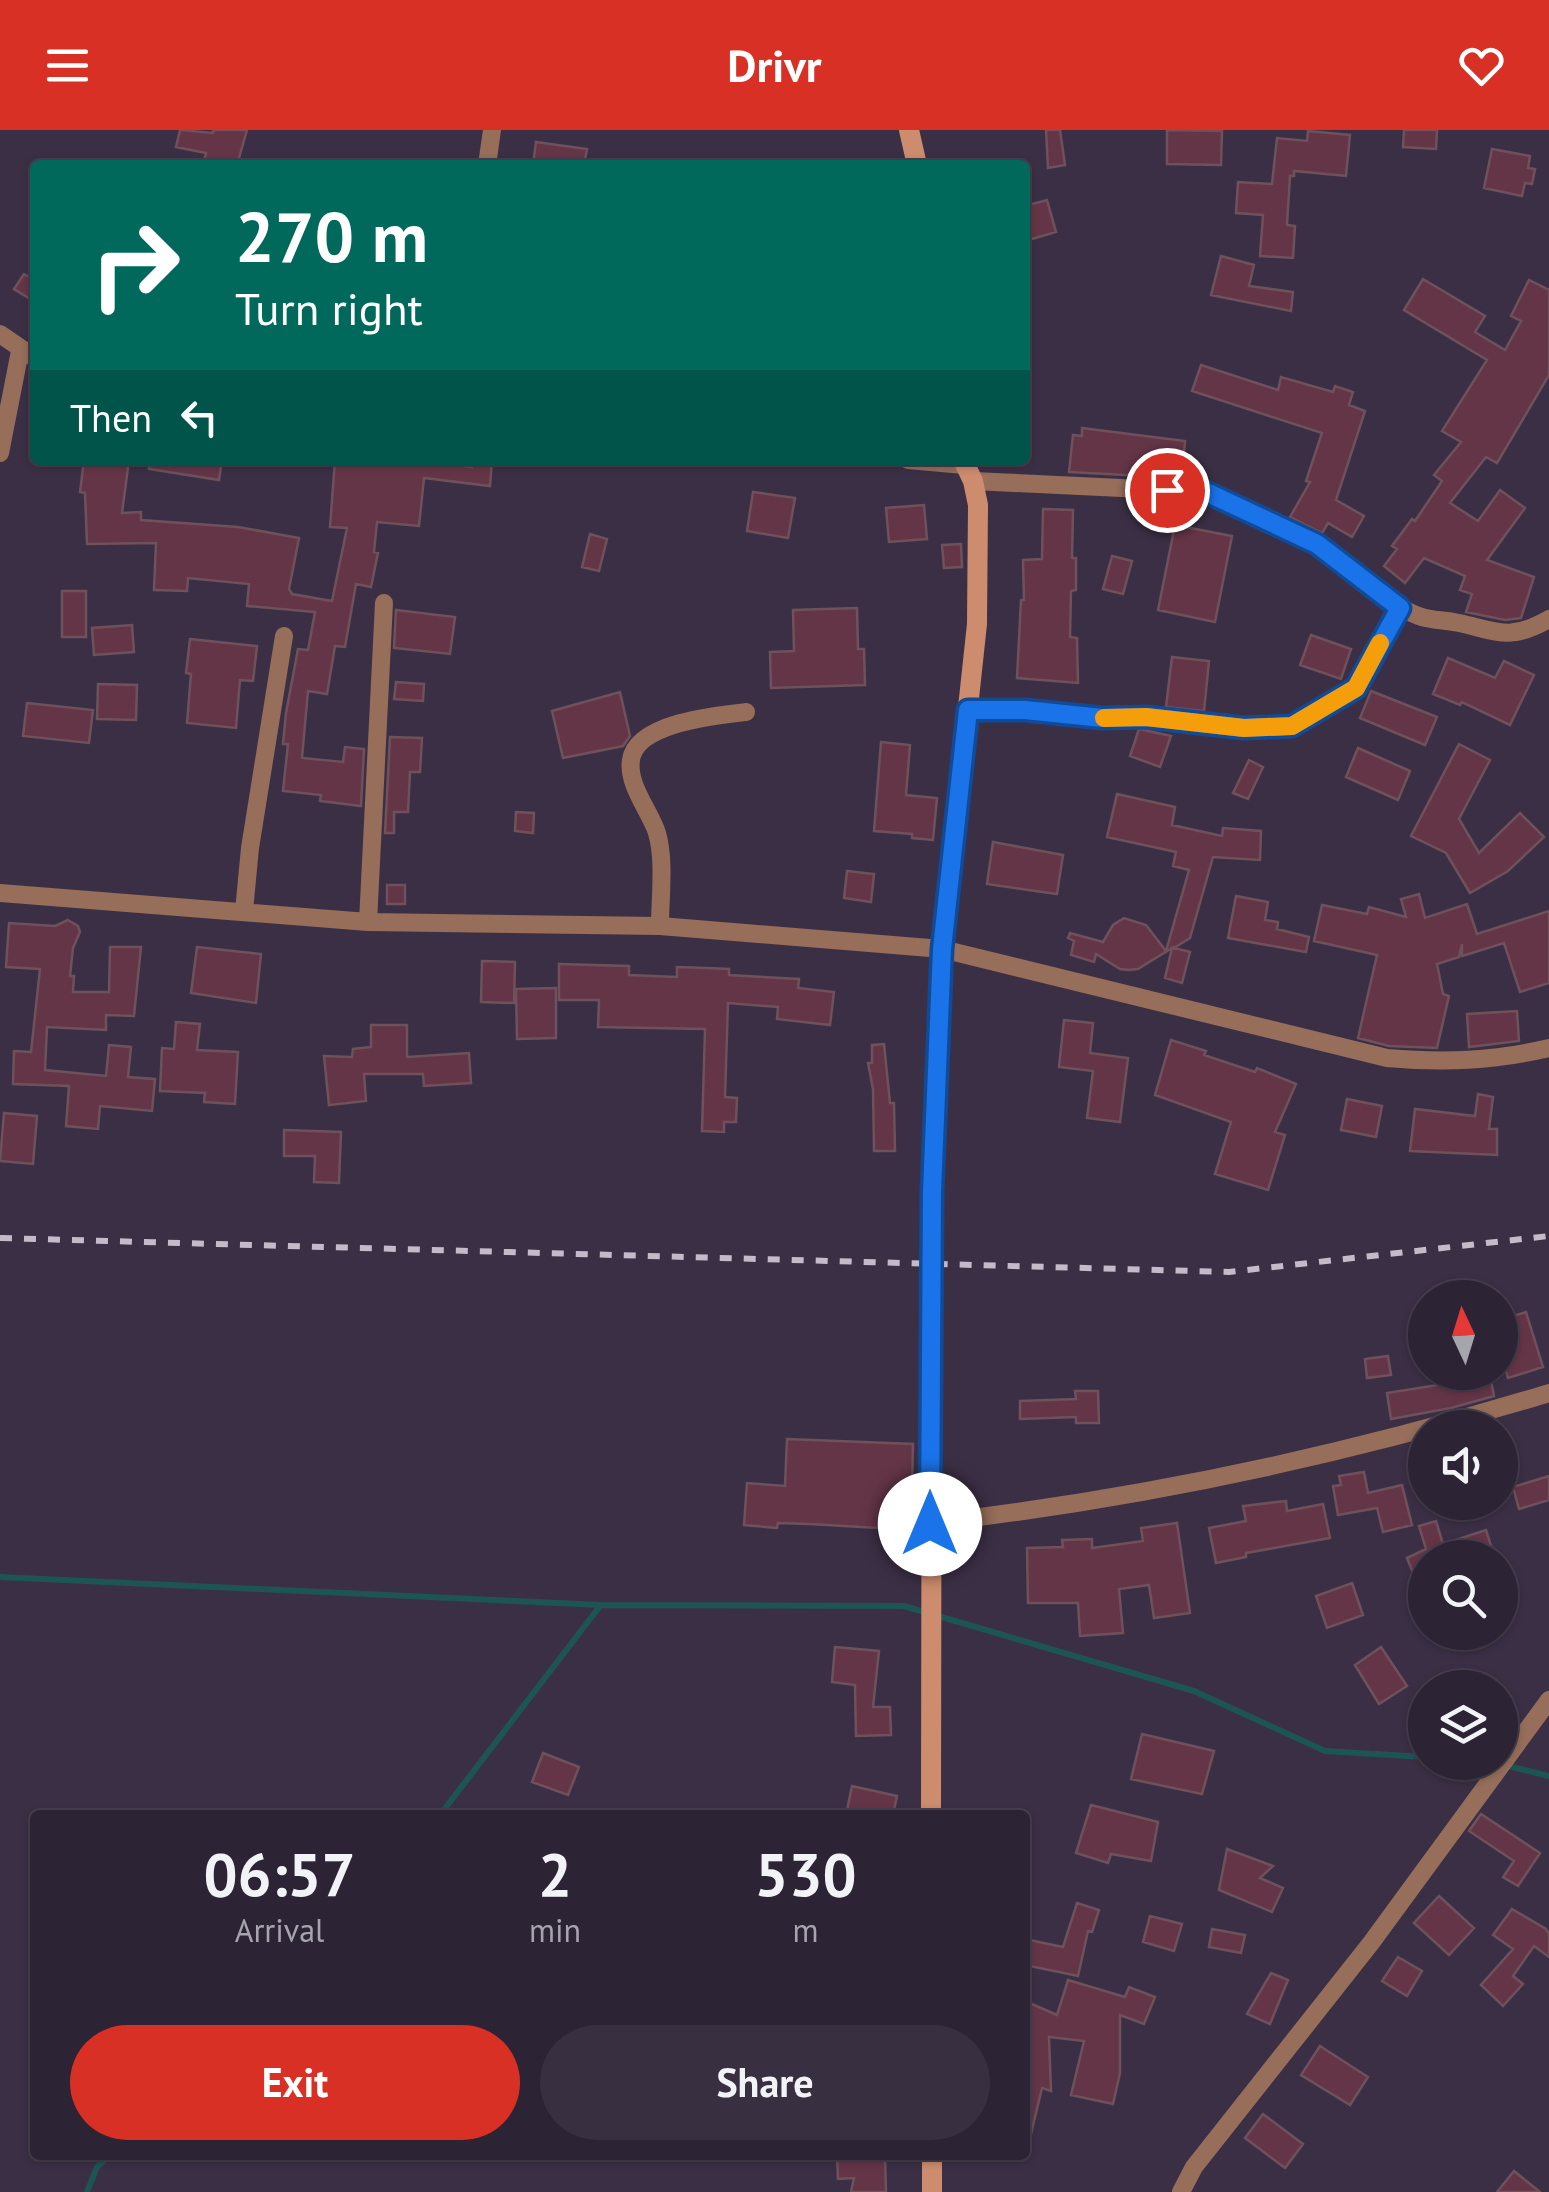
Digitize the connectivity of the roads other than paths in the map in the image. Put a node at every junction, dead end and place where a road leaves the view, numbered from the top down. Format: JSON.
{"nodes":[{"id":1,"x":492,"y":130,"type":"edge"},
{"id":2,"x":909,"y":130,"type":"edge"},
{"id":3,"x":487,"y":160,"type":"edge"},
{"id":4,"x":916,"y":160,"type":"edge"},
{"id":5,"x":0,"y":334,"type":"edge"},
{"id":6,"x":27,"y":355,"type":"edge"},
{"id":7,"x":0,"y":453,"type":"edge"},
{"id":8,"x":941,"y":465,"type":"edge"},
{"id":9,"x":967,"y":469,"type":"edge"},
{"id":10,"x":384,"y":603,"type":"dead end"},
{"id":11,"x":1400,"y":608,"type":"junction"},
{"id":12,"x":1549,"y":619,"type":"edge"},
{"id":13,"x":284,"y":636,"type":"dead end"},
{"id":14,"x":968,"y":710,"type":"junction"},
{"id":15,"x":746,"y":712,"type":"dead end"},
{"id":16,"x":0,"y":891,"type":"edge"},
{"id":17,"x":244,"y":911,"type":"junction"},
{"id":18,"x":368,"y":922,"type":"junction"},
{"id":19,"x":660,"y":926,"type":"junction"},
{"id":20,"x":942,"y":949,"type":"junction"},
{"id":21,"x":1549,"y":1048,"type":"edge"},
{"id":22,"x":1547,"y":1400,"type":"edge"},
{"id":23,"x":930,"y":1524,"type":"junction"},
{"id":24,"x":1549,"y":1700,"type":"edge"},
{"id":25,"x":930,"y":1810,"type":"edge"},
{"id":26,"x":932,"y":2160,"type":"edge"},
{"id":27,"x":1183,"y":2191,"type":"edge"},
{"id":28,"x":932,"y":2192,"type":"edge"}],
"edges":[{"from":1,"to":3,"type":"street"},
{"from":2,"to":4,"type":"street"},
{"from":5,"to":6,"type":"street"},
{"from":6,"to":7,"type":"street"},
{"from":8,"to":9,"type":"street"},
{"from":9,"to":11,"type":"street"},
{"from":9,"to":14,"type":"street"},
{"from":10,"to":18,"type":"street"},
{"from":11,"to":12,"type":"street"},
{"from":11,"to":14,"type":"street"},
{"from":13,"to":17,"type":"street"},
{"from":14,"to":20,"type":"street"},
{"from":15,"to":19,"type":"street"},
{"from":16,"to":17,"type":"street"},
{"from":17,"to":18,"type":"street"},
{"from":18,"to":19,"type":"street"},
{"from":19,"to":20,"type":"street"},
{"from":20,"to":21,"type":"street"},
{"from":20,"to":23,"type":"street"},
{"from":22,"to":23,"type":"street"},
{"from":23,"to":25,"type":"street"},
{"from":24,"to":27,"type":"street"},
{"from":26,"to":28,"type":"street"}]}
